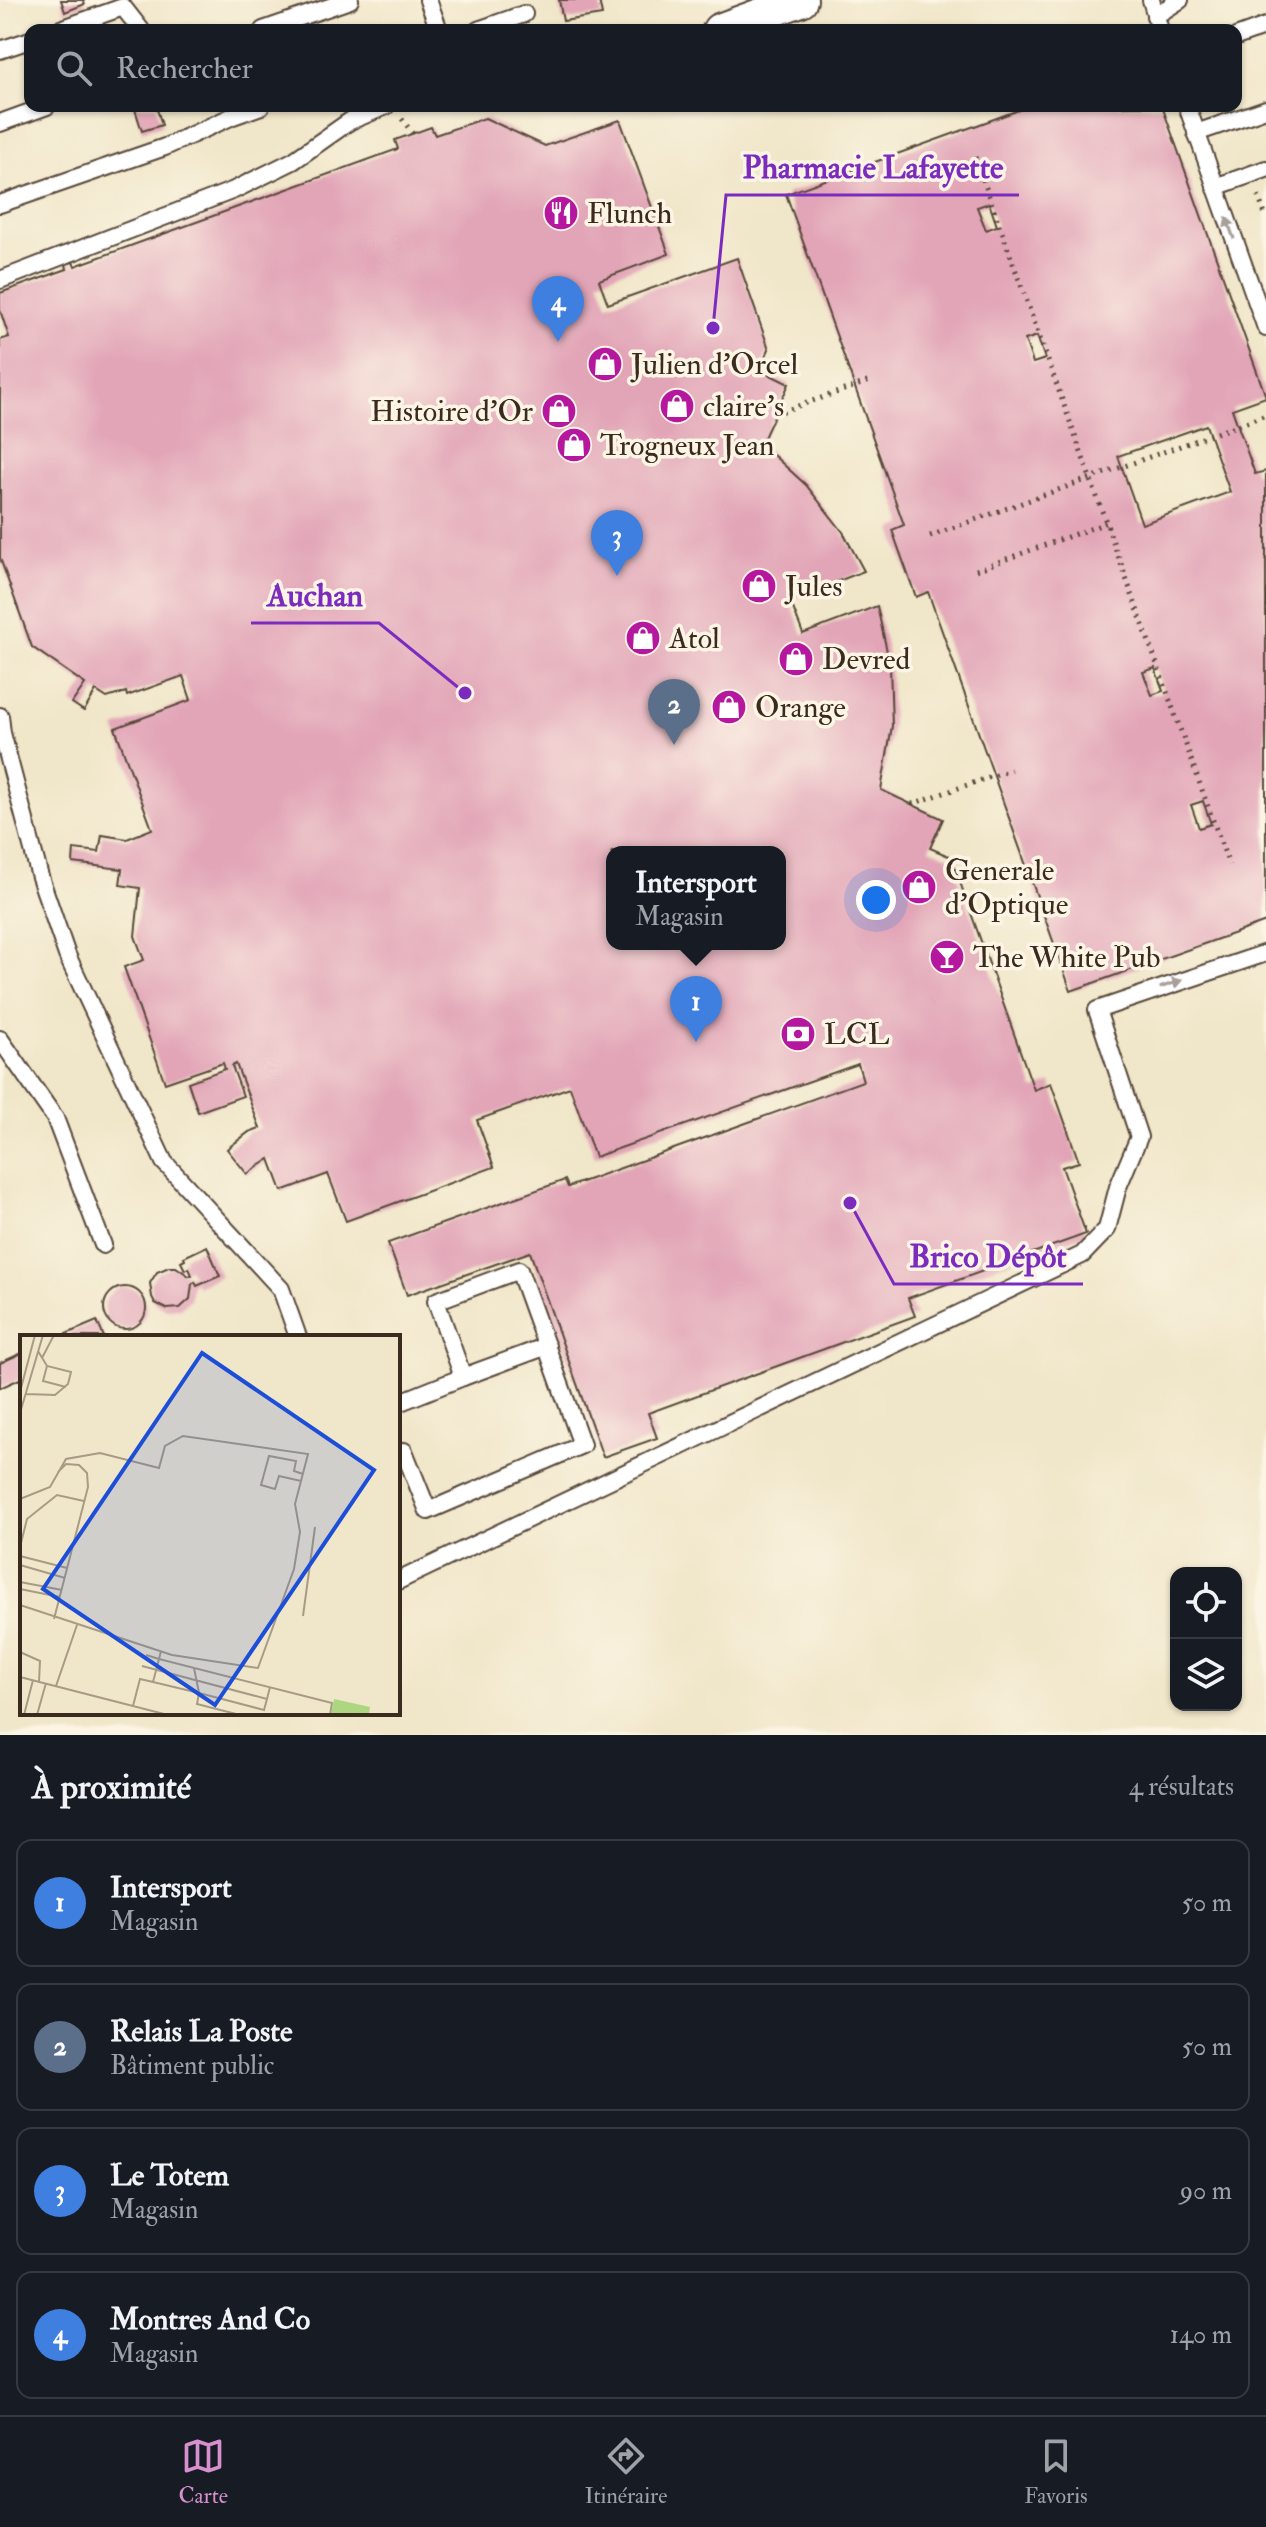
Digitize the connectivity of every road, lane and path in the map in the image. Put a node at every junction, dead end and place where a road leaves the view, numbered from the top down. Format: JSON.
{"nodes":[{"id":1,"x":350,"y":0,"type":"edge"},
{"id":2,"x":428,"y":0,"type":"edge"},
{"id":3,"x":801,"y":0,"type":"edge"},
{"id":4,"x":1180,"y":0,"type":"edge"},
{"id":5,"x":126,"y":2,"type":"edge"},
{"id":6,"x":524,"y":14,"type":"dead end"},
{"id":7,"x":1156,"y":15,"type":"edge"},
{"id":8,"x":73,"y":24,"type":"edge"},
{"id":9,"x":138,"y":24,"type":"edge"},
{"id":10,"x":280,"y":24,"type":"edge"},
{"id":11,"x":437,"y":24,"type":"edge"},
{"id":12,"x":495,"y":24,"type":"edge"},
{"id":13,"x":735,"y":24,"type":"edge"},
{"id":14,"x":1266,"y":26,"type":"edge"},
{"id":15,"x":1242,"y":35,"type":"edge"},
{"id":16,"x":24,"y":42,"type":"edge"},
{"id":17,"x":0,"y":50,"type":"edge"},
{"id":18,"x":1266,"y":109,"type":"edge"},
{"id":19,"x":30,"y":112,"type":"edge"},
{"id":20,"x":224,"y":112,"type":"edge"},
{"id":21,"x":372,"y":112,"type":"edge"},
{"id":22,"x":1189,"y":112,"type":"edge"},
{"id":23,"x":0,"y":123,"type":"edge"},
{"id":24,"x":1196,"y":133,"type":"junction"},
{"id":25,"x":975,"y":157,"type":"dead end"},
{"id":26,"x":1266,"y":169,"type":"edge"},
{"id":27,"x":1215,"y":187,"type":"junction"},
{"id":28,"x":0,"y":204,"type":"edge"},
{"id":29,"x":0,"y":280,"type":"edge"},
{"id":30,"x":1266,"y":328,"type":"edge"},
{"id":31,"x":870,"y":381,"type":"dead end"},
{"id":32,"x":775,"y":414,"type":"dead end"},
{"id":33,"x":1266,"y":415,"type":"edge"},
{"id":34,"x":1106,"y":524,"type":"junction"},
{"id":35,"x":930,"y":536,"type":"dead end"},
{"id":36,"x":977,"y":571,"type":"dead end"},
{"id":37,"x":0,"y":716,"type":"edge"},
{"id":38,"x":1011,"y":770,"type":"dead end"},
{"id":39,"x":912,"y":804,"type":"dead end"},
{"id":40,"x":1229,"y":865,"type":"dead end"},
{"id":41,"x":1266,"y":953,"type":"edge"},
{"id":42,"x":0,"y":1039,"type":"edge"},
{"id":43,"x":103,"y":1245,"type":"dead end"},
{"id":44,"x":297,"y":1335,"type":"edge"},
{"id":45,"x":547,"y":1346,"type":"junction"},
{"id":46,"x":463,"y":1377,"type":"junction"},
{"id":47,"x":400,"y":1402,"type":"edge"},
{"id":48,"x":400,"y":1452,"type":"edge"},
{"id":49,"x":400,"y":1580,"type":"edge"}],
"edges":[{"from":1,"to":10,"type":"lane"},
{"from":2,"to":11,"type":"lane"},
{"from":3,"to":13,"type":"street"},
{"from":4,"to":7,"type":"lane"},
{"from":5,"to":8,"type":"lane"},
{"from":5,"to":9,"type":"lane"},
{"from":6,"to":12,"type":"lane"},
{"from":14,"to":15,"type":"lane"},
{"from":16,"to":17,"type":"lane"},
{"from":18,"to":24,"type":"lane"},
{"from":19,"to":23,"type":"lane"},
{"from":20,"to":28,"type":"lane"},
{"from":21,"to":29,"type":"lane"},
{"from":22,"to":24,"type":"lane"},
{"from":24,"to":27,"type":"lane"},
{"from":25,"to":34,"type":"path"},
{"from":26,"to":27,"type":"lane"},
{"from":30,"to":27,"type":"lane","one_way":true},
{"from":31,"to":32,"type":"path"},
{"from":33,"to":35,"type":"path"},
{"from":34,"to":36,"type":"path"},
{"from":34,"to":40,"type":"path"},
{"from":37,"to":44,"type":"lane"},
{"from":38,"to":39,"type":"path"},
{"from":49,"to":41,"type":"lane","one_way":true},
{"from":42,"to":43,"type":"lane"},
{"from":45,"to":46,"type":"lane"},
{"from":45,"to":46,"type":"lane"},
{"from":45,"to":48,"type":"lane"},
{"from":46,"to":47,"type":"lane"}]}
